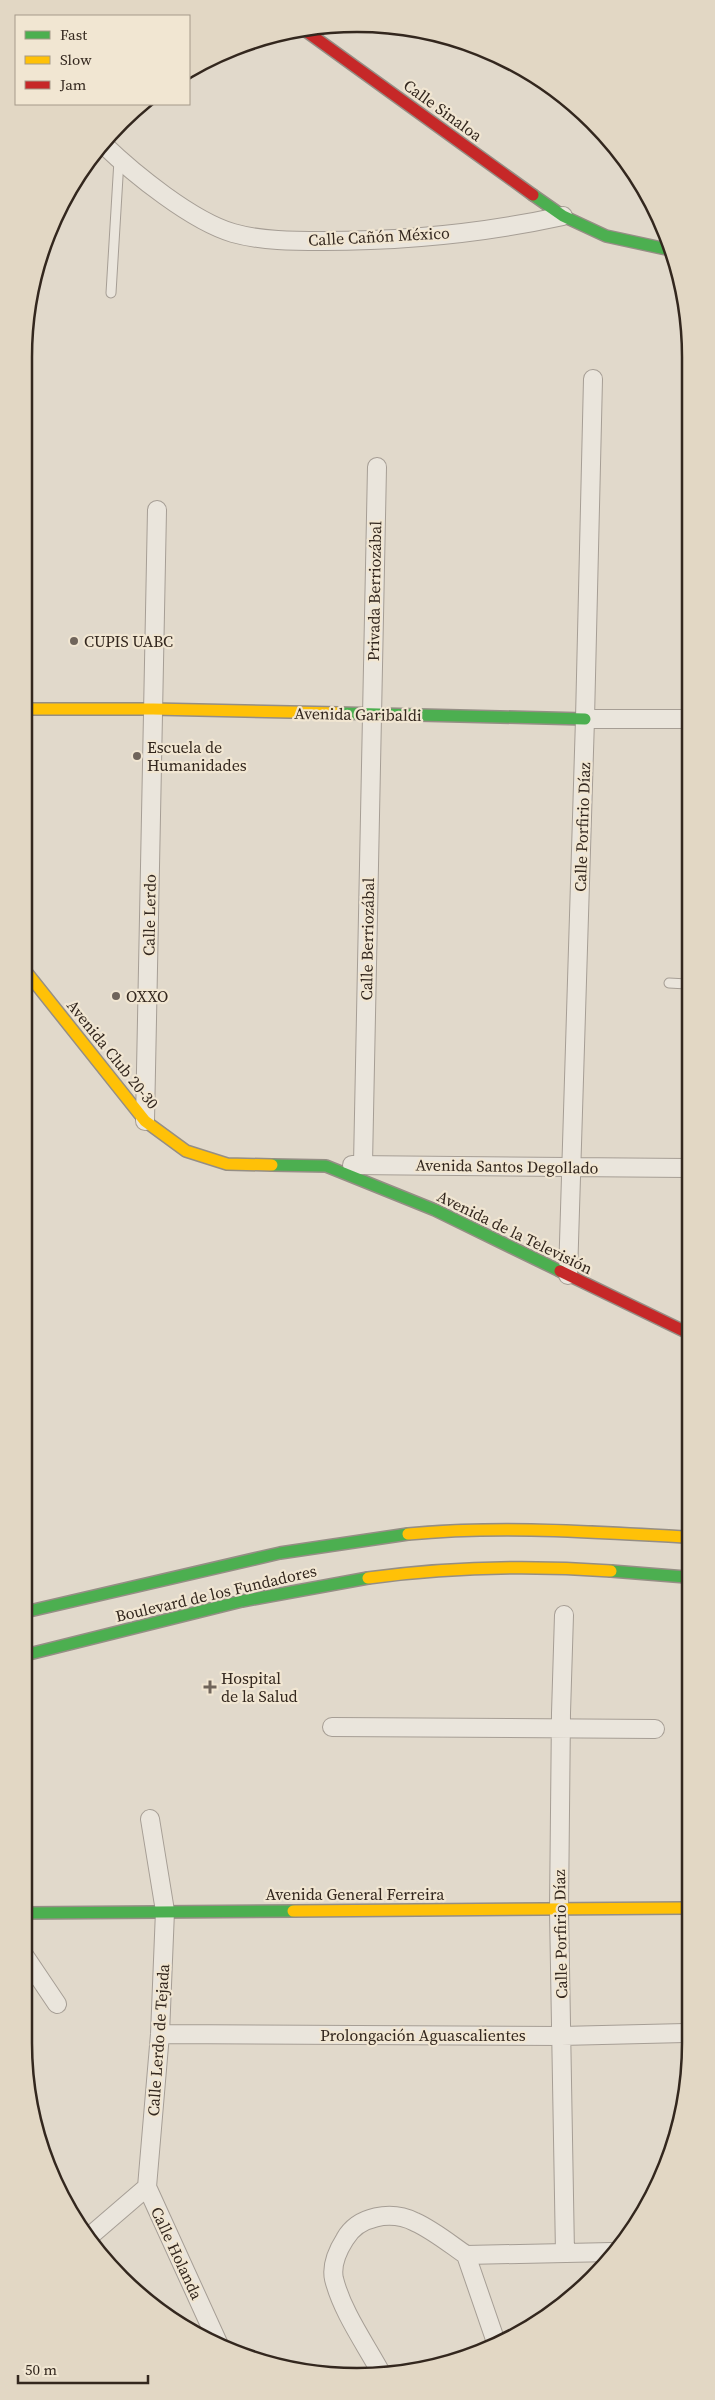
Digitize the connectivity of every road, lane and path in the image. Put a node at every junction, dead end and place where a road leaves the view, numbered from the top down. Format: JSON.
{"nodes":[{"id":1,"x":312,"y":36,"type":"edge"},
{"id":2,"x":108,"y":149,"type":"edge"},
{"id":3,"x":119,"y":160,"type":"junction"},
{"id":4,"x":564,"y":216,"type":"junction"},
{"id":5,"x":663,"y":248,"type":"edge"},
{"id":6,"x":112,"y":293,"type":"dead end"},
{"id":7,"x":594,"y":379,"type":"dead end"},
{"id":8,"x":377,"y":467,"type":"dead end"},
{"id":9,"x":157,"y":510,"type":"dead end"},
{"id":10,"x":32,"y":709,"type":"edge"},
{"id":11,"x":153,"y":709,"type":"junction"},
{"id":12,"x":371,"y":715,"type":"junction"},
{"id":13,"x":586,"y":719,"type":"junction"},
{"id":14,"x":682,"y":719,"type":"edge"},
{"id":15,"x":32,"y":979,"type":"edge"},
{"id":16,"x":670,"y":983,"type":"dead end"},
{"id":17,"x":682,"y":984,"type":"edge"},
{"id":18,"x":145,"y":1121,"type":"junction"},
{"id":19,"x":362,"y":1164,"type":"junction"},
{"id":20,"x":326,"y":1166,"type":"junction"},
{"id":21,"x":571,"y":1166,"type":"junction"},
{"id":22,"x":682,"y":1168,"type":"edge"},
{"id":23,"x":568,"y":1275,"type":"junction"},
{"id":24,"x":682,"y":1330,"type":"edge"},
{"id":25,"x":682,"y":1537,"type":"edge"},
{"id":26,"x":682,"y":1577,"type":"edge"},
{"id":27,"x":32,"y":1610,"type":"edge"},
{"id":28,"x":564,"y":1614,"type":"dead end"},
{"id":29,"x":32,"y":1653,"type":"edge"},
{"id":30,"x":332,"y":1727,"type":"dead end"},
{"id":31,"x":560,"y":1729,"type":"junction"},
{"id":32,"x":655,"y":1729,"type":"dead end"},
{"id":33,"x":150,"y":1818,"type":"dead end"},
{"id":34,"x":682,"y":1908,"type":"edge"},
{"id":35,"x":559,"y":1910,"type":"junction"},
{"id":36,"x":165,"y":1911,"type":"junction"},
{"id":37,"x":32,"y":1913,"type":"edge"},
{"id":38,"x":32,"y":1967,"type":"edge"},
{"id":39,"x":57,"y":2004,"type":"dead end"},
{"id":40,"x":682,"y":2033,"type":"edge"},
{"id":41,"x":160,"y":2034,"type":"junction"},
{"id":42,"x":561,"y":2036,"type":"junction"},
{"id":43,"x":147,"y":2188,"type":"junction"},
{"id":44,"x":94,"y":2232,"type":"edge"},
{"id":45,"x":606,"y":2252,"type":"edge"},
{"id":46,"x":565,"y":2253,"type":"junction"},
{"id":47,"x":466,"y":2255,"type":"junction"},
{"id":48,"x":214,"y":2334,"type":"edge"},
{"id":49,"x":494,"y":2338,"type":"edge"},
{"id":50,"x":378,"y":2367,"type":"edge"}],
"edges":[{"from":1,"to":4,"type":"main road","name":"Calle Sinaloa"},
{"from":2,"to":3,"type":"street","name":"Calle Cañón México"},
{"from":3,"to":4,"type":"street","name":"Calle Cañón México"},
{"from":3,"to":6,"type":"lane"},
{"from":4,"to":5,"type":"main road","name":"Calle Sinaloa"},
{"from":7,"to":13,"type":"street","name":"Calle Porfirio Díaz"},
{"from":8,"to":12,"type":"street","name":"Privada Berriozábal"},
{"from":9,"to":11,"type":"street","name":"Calle Lerdo"},
{"from":10,"to":11,"type":"main road","name":"Avenida Garibaldi"},
{"from":11,"to":12,"type":"main road","name":"Avenida Garibaldi"},
{"from":11,"to":18,"type":"street","name":"Calle Lerdo"},
{"from":12,"to":13,"type":"main road","name":"Avenida Garibaldi"},
{"from":12,"to":19,"type":"street","name":"Calle Berriozábal"},
{"from":13,"to":14,"type":"street","name":"Avenida Garibaldi"},
{"from":13,"to":21,"type":"street","name":"Calle Porfirio Díaz"},
{"from":15,"to":18,"type":"main road","name":"Avenida Club 20-30"},
{"from":16,"to":17,"type":"lane"},
{"from":18,"to":20,"type":"main road","name":"Avenida Club 20-30"},
{"from":19,"to":20,"type":"street","name":"Avenida Santos Degollado"},
{"from":19,"to":21,"type":"street","name":"Avenida Santos Degollado"},
{"from":20,"to":23,"type":"main road","name":"Avenida de la Televisión"},
{"from":21,"to":22,"type":"street","name":"Avenida Santos Degollado"},
{"from":21,"to":23,"type":"street","name":"Calle Porfirio Díaz"},
{"from":23,"to":24,"type":"main road","name":"Avenida de la Televisión"},
{"from":25,"to":27,"type":"main road","name":"Boulevard de los Fundadores"},
{"from":26,"to":29,"type":"main road","name":"Boulevard de los Fundadores"},
{"from":28,"to":31,"type":"street","name":"Calle Porfirio Díaz"},
{"from":30,"to":31,"type":"street"},
{"from":31,"to":32,"type":"street"},
{"from":31,"to":35,"type":"street","name":"Calle Porfirio Díaz"},
{"from":33,"to":36,"type":"street","name":"Calle Lerdo de Tejada"},
{"from":34,"to":35,"type":"main road","name":"Avenida General Ferreira"},
{"from":35,"to":36,"type":"main road","name":"Avenida General Ferreira"},
{"from":35,"to":42,"type":"street","name":"Calle Porfirio Díaz"},
{"from":36,"to":37,"type":"main road","name":"Avenida General Ferreira"},
{"from":36,"to":41,"type":"street","name":"Calle Lerdo de Tejada"},
{"from":38,"to":39,"type":"street"},
{"from":40,"to":42,"type":"street","name":"Prolongación Aguascalientes"},
{"from":41,"to":42,"type":"street","name":"Prolongación Aguascalientes"},
{"from":41,"to":43,"type":"street","name":"Calle Lerdo de Tejada"},
{"from":42,"to":46,"type":"street","name":"Calle Porfirio Díaz"},
{"from":43,"to":44,"type":"street"},
{"from":43,"to":48,"type":"street","name":"Calle Holanda"},
{"from":45,"to":46,"type":"street"},
{"from":46,"to":47,"type":"street"},
{"from":47,"to":49,"type":"street"},
{"from":47,"to":50,"type":"street"}]}
